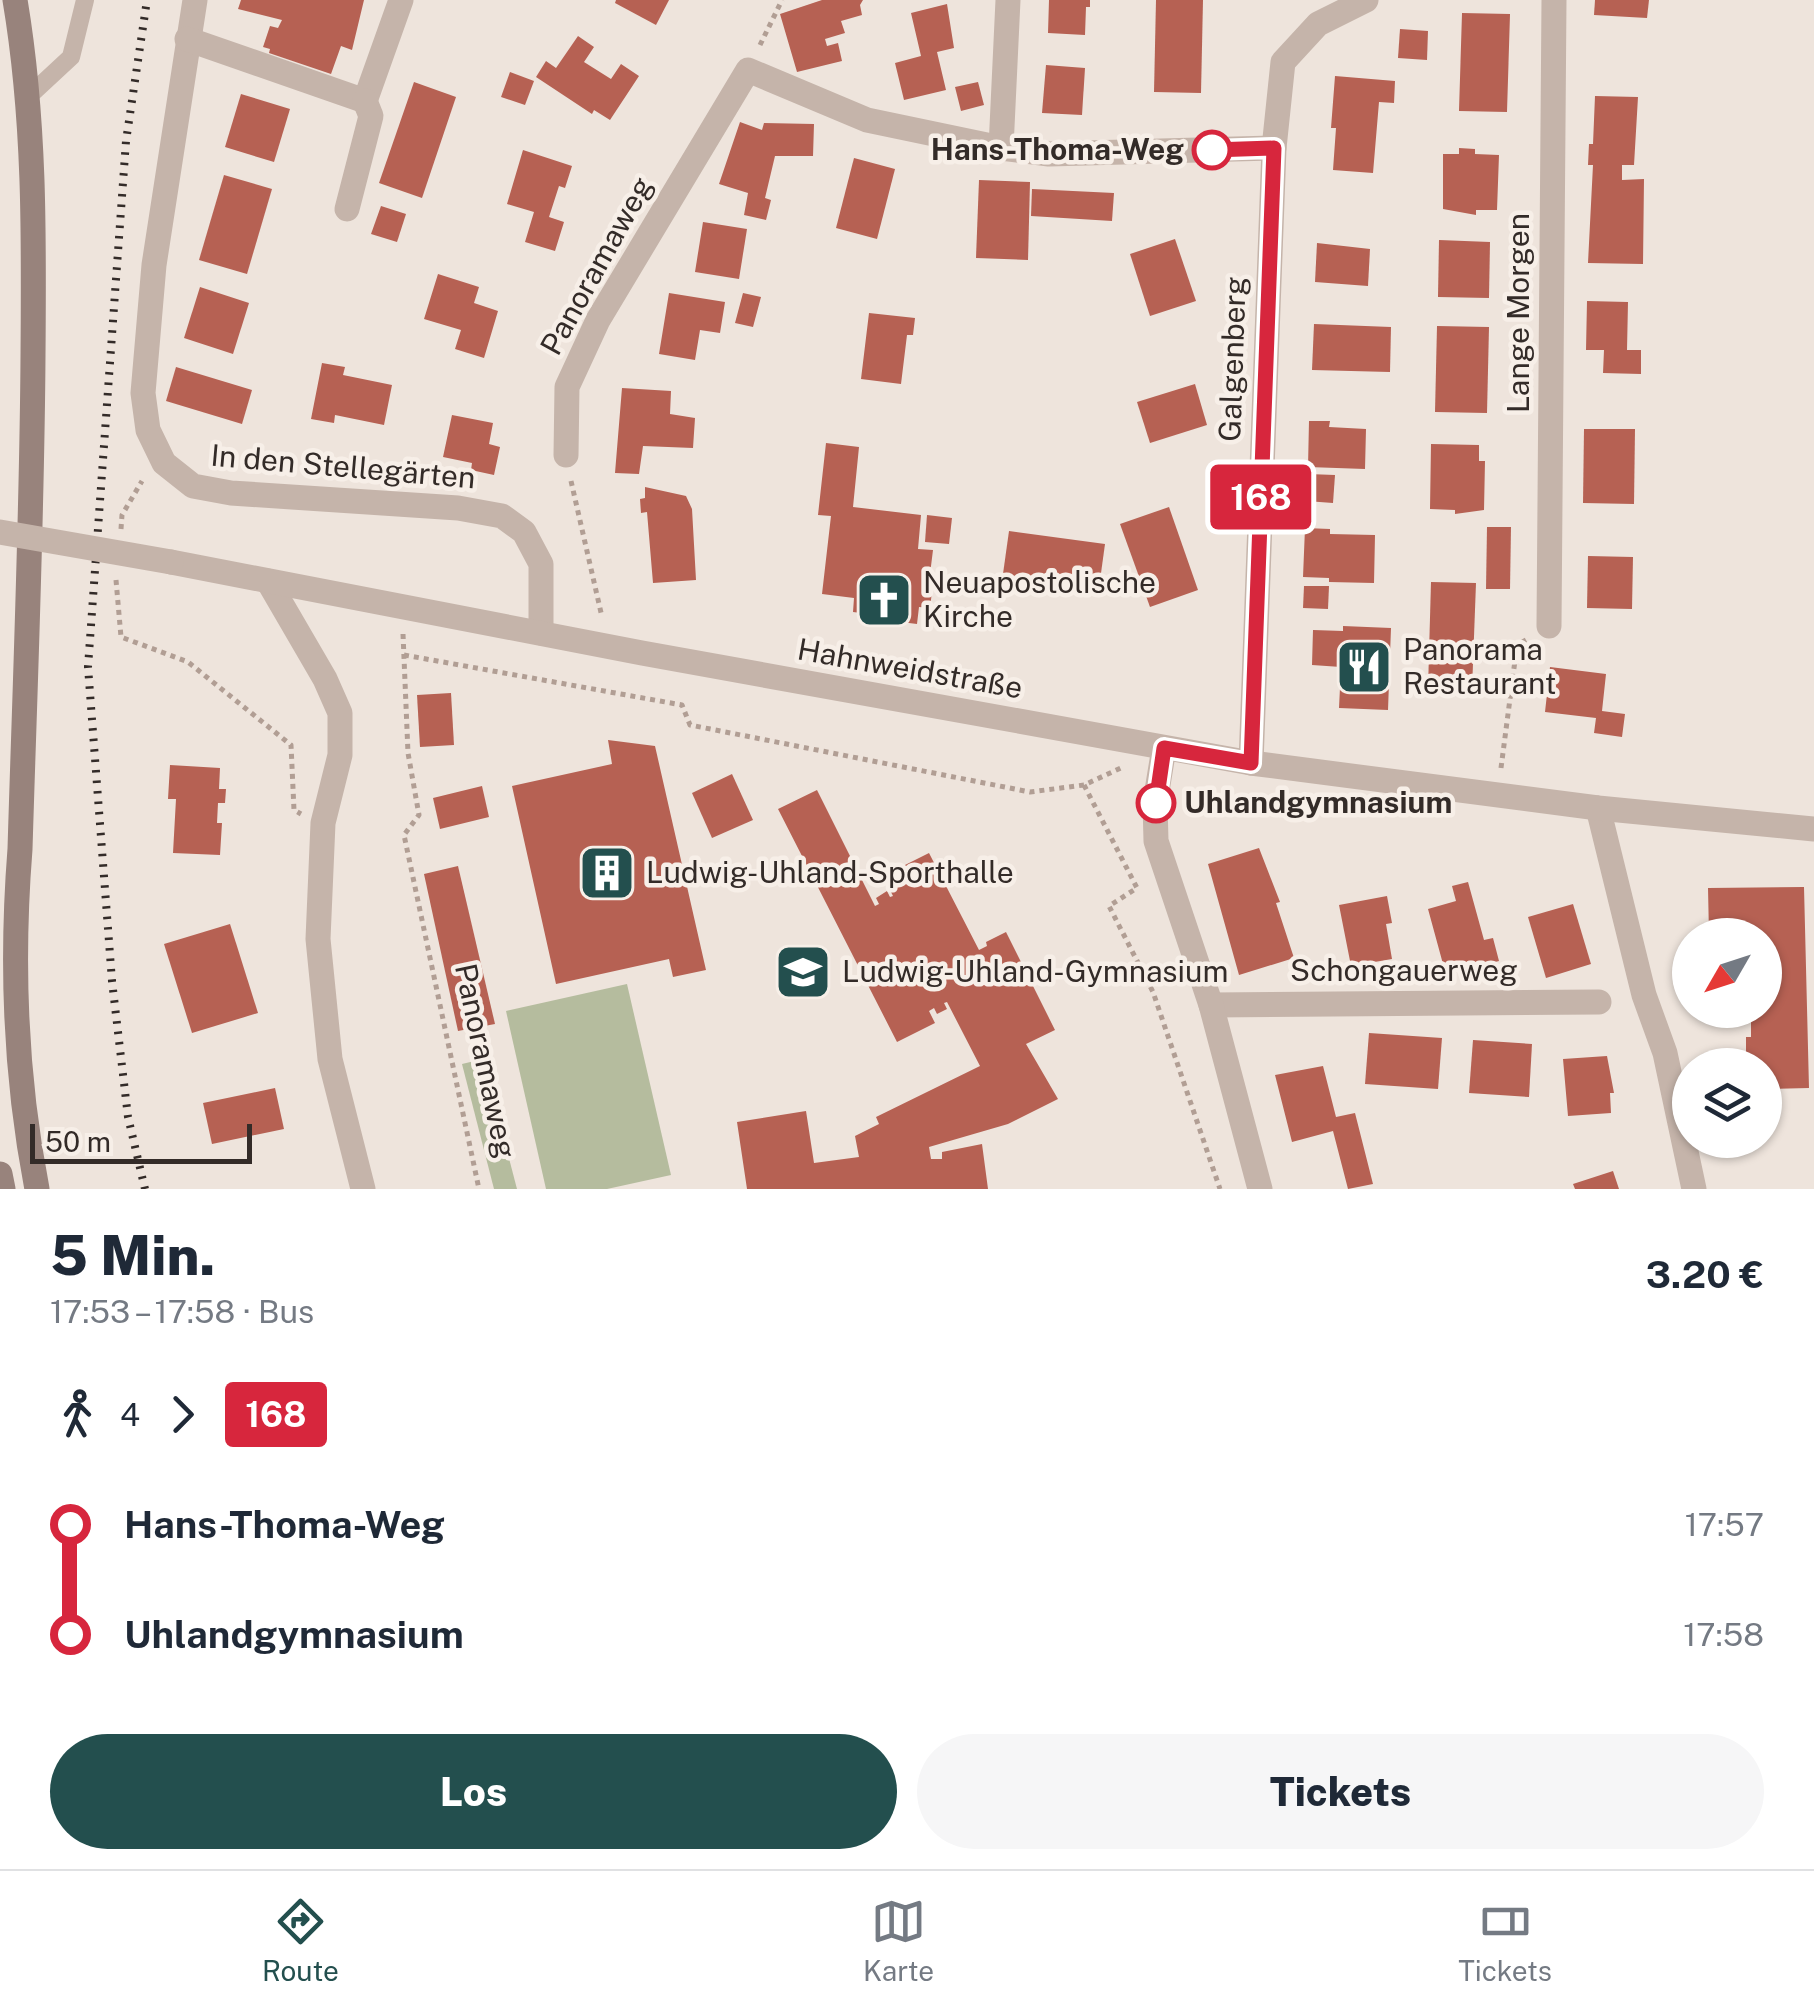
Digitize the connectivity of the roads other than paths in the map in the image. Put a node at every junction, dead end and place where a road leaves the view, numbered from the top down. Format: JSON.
{"nodes":[{"id":1,"x":15,"y":0,"type":"edge"},
{"id":2,"x":85,"y":0,"type":"edge"},
{"id":3,"x":194,"y":0,"type":"edge"},
{"id":4,"x":400,"y":0,"type":"edge"},
{"id":5,"x":1008,"y":0,"type":"edge"},
{"id":6,"x":1366,"y":0,"type":"edge"},
{"id":7,"x":1554,"y":0,"type":"edge"},
{"id":8,"x":187,"y":39,"type":"junction"},
{"id":9,"x":29,"y":96,"type":"junction"},
{"id":10,"x":365,"y":101,"type":"junction"},
{"id":11,"x":1001,"y":148,"type":"junction"},
{"id":12,"x":1274,"y":148,"type":"junction"},
{"id":13,"x":348,"y":209,"type":"dead end"},
{"id":14,"x":566,"y":456,"type":"road end"},
{"id":15,"x":0,"y":532,"type":"edge"},
{"id":16,"x":268,"y":581,"type":"junction"},
{"id":17,"x":1549,"y":626,"type":"road end"},
{"id":18,"x":541,"y":633,"type":"junction"},
{"id":19,"x":1164,"y":748,"type":"junction"},
{"id":20,"x":1251,"y":763,"type":"junction"},
{"id":21,"x":1598,"y":808,"type":"junction"},
{"id":22,"x":1814,"y":829,"type":"edge"},
{"id":23,"x":5,"y":907,"type":"edge"},
{"id":24,"x":1598,"y":1002,"type":"dead end"},
{"id":25,"x":1211,"y":1004,"type":"junction"},
{"id":26,"x":0,"y":1174,"type":"edge"},
{"id":27,"x":3,"y":1189,"type":"edge"},
{"id":28,"x":37,"y":1189,"type":"edge"},
{"id":29,"x":363,"y":1189,"type":"edge"},
{"id":30,"x":1260,"y":1189,"type":"edge"},
{"id":31,"x":1694,"y":1189,"type":"edge"}],
"edges":[{"from":1,"to":9,"type":"main road"},
{"from":2,"to":9,"type":"lane"},
{"from":3,"to":8,"type":"street"},
{"from":4,"to":10,"type":"street"},
{"from":5,"to":11,"type":"street"},
{"from":6,"to":12,"type":"street","name":"Galgenberg"},
{"from":7,"to":17,"type":"street","name":"Lange Morgen"},
{"from":8,"to":10,"type":"street"},
{"from":8,"to":18,"type":"street","name":"In den Stellegärten"},
{"from":9,"to":23,"type":"main road"},
{"from":10,"to":13,"type":"street"},
{"from":11,"to":12,"type":"street"},
{"from":11,"to":14,"type":"street","name":"Panoramaweg"},
{"from":12,"to":20,"type":"street","name":"Galgenberg"},
{"from":15,"to":16,"type":"street","name":"Hahnweidstraße","bridge":true},
{"from":16,"to":18,"type":"street","name":"Hahnweidstraße"},
{"from":16,"to":29,"type":"street"},
{"from":18,"to":19,"type":"street","name":"Hahnweidstraße"},
{"from":19,"to":20,"type":"street","name":"Hahnweidstraße"},
{"from":19,"to":25,"type":"street"},
{"from":20,"to":21,"type":"street","name":"Hahnweidstraße"},
{"from":21,"to":22,"type":"street","name":"Hahnweidstraße"},
{"from":21,"to":31,"type":"street"},
{"from":23,"to":28,"type":"main road"},
{"from":24,"to":25,"type":"street","name":"Schongauerweg"},
{"from":25,"to":30,"type":"street"},
{"from":26,"to":27,"type":"main road"}]}
